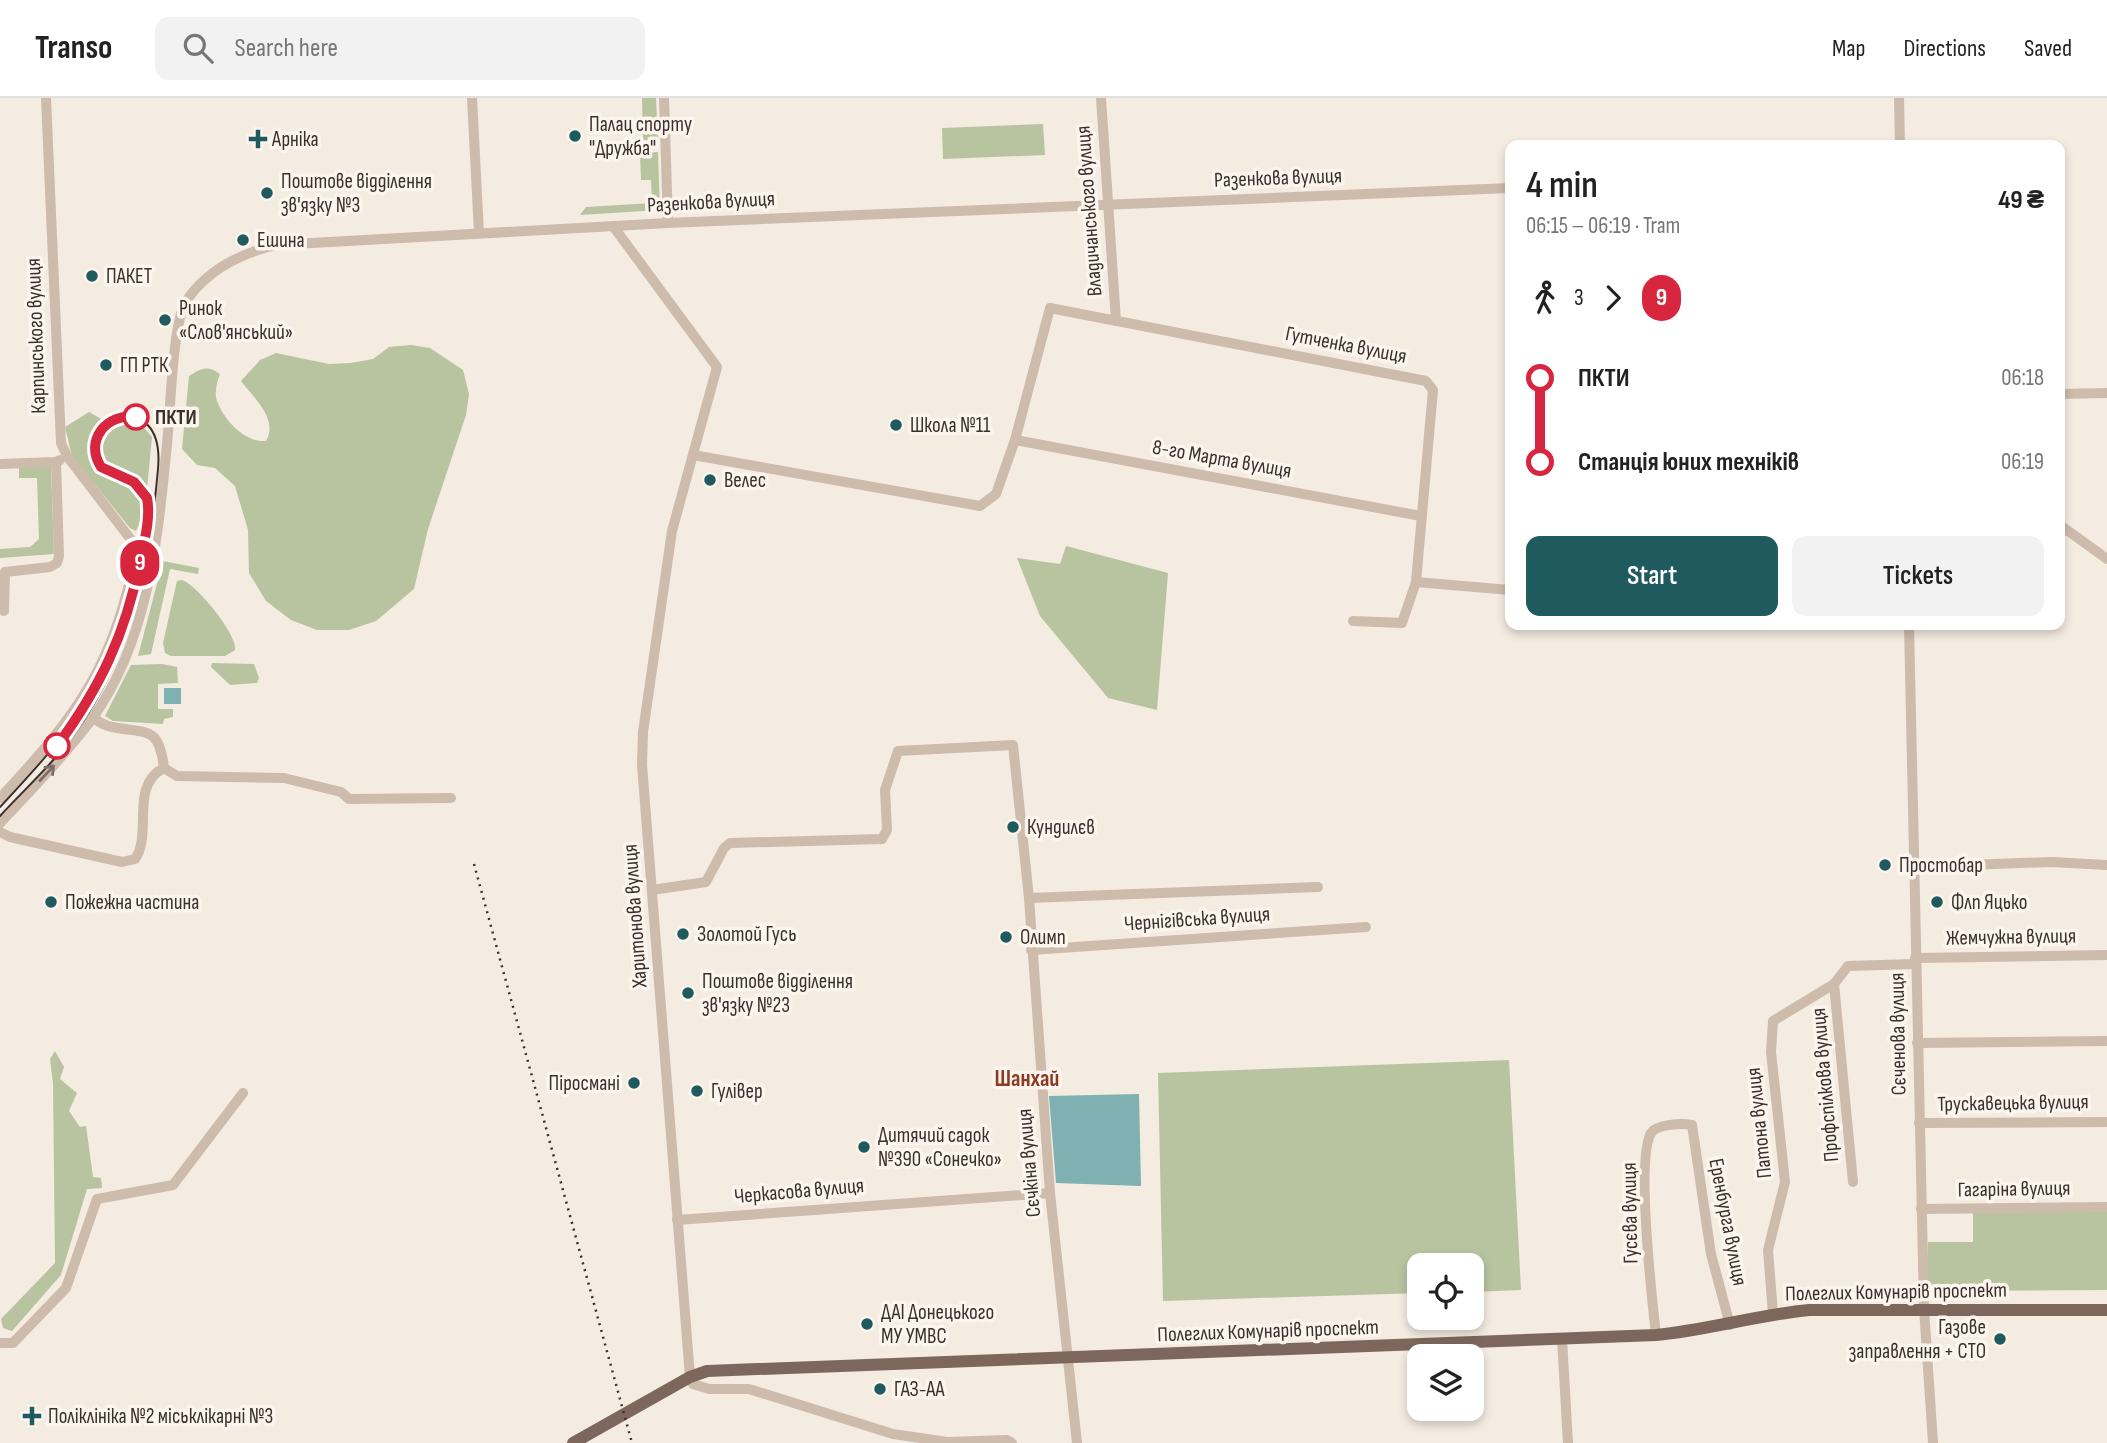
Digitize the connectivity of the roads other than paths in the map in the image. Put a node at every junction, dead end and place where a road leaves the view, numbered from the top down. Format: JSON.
{"nodes":[{"id":1,"x":46,"y":98,"type":"edge"},
{"id":2,"x":472,"y":98,"type":"edge"},
{"id":3,"x":664,"y":98,"type":"edge"},
{"id":4,"x":1101,"y":98,"type":"edge"},
{"id":5,"x":1899,"y":98,"type":"edge"},
{"id":6,"x":1900,"y":140,"type":"edge"},
{"id":7,"x":1505,"y":188,"type":"edge"},
{"id":8,"x":1106,"y":205,"type":"junction"},
{"id":9,"x":668,"y":223,"type":"junction"},
{"id":10,"x":612,"y":226,"type":"junction"},
{"id":11,"x":479,"y":233,"type":"junction"},
{"id":12,"x":1116,"y":321,"type":"junction"},
{"id":13,"x":2107,"y":393,"type":"edge"},
{"id":14,"x":2065,"y":394,"type":"edge"},
{"id":15,"x":1015,"y":440,"type":"junction"},
{"id":16,"x":694,"y":455,"type":"junction"},
{"id":17,"x":67,"y":456,"type":"junction"},
{"id":18,"x":56,"y":463,"type":"junction"},
{"id":19,"x":0,"y":464,"type":"edge"},
{"id":20,"x":1421,"y":516,"type":"junction"},
{"id":21,"x":2065,"y":529,"type":"edge"},
{"id":22,"x":138,"y":547,"type":"junction"},
{"id":23,"x":154,"y":551,"type":"junction"},
{"id":24,"x":2107,"y":559,"type":"edge"},
{"id":25,"x":1416,"y":582,"type":"junction"},
{"id":26,"x":1505,"y":590,"type":"edge"},
{"id":27,"x":4,"y":611,"type":"dead end"},
{"id":28,"x":1353,"y":621,"type":"dead end"},
{"id":29,"x":1909,"y":630,"type":"edge"},
{"id":30,"x":78,"y":707,"type":"junction"},
{"id":31,"x":93,"y":716,"type":"junction"},
{"id":32,"x":164,"y":768,"type":"junction"},
{"id":33,"x":0,"y":798,"type":"edge"},
{"id":34,"x":451,"y":798,"type":"dead end"},
{"id":35,"x":0,"y":823,"type":"edge"},
{"id":36,"x":0,"y":832,"type":"edge"},
{"id":37,"x":2107,"y":865,"type":"edge"},
{"id":38,"x":1914,"y":867,"type":"junction"},
{"id":39,"x":1318,"y":887,"type":"dead end"},
{"id":40,"x":652,"y":890,"type":"junction"},
{"id":41,"x":1029,"y":898,"type":"junction"},
{"id":42,"x":1366,"y":927,"type":"dead end"},
{"id":43,"x":1031,"y":950,"type":"junction"},
{"id":44,"x":2107,"y":955,"type":"edge"},
{"id":45,"x":1916,"y":961,"type":"junction"},
{"id":46,"x":1834,"y":984,"type":"junction"},
{"id":47,"x":2107,"y":1041,"type":"edge"},
{"id":48,"x":1917,"y":1043,"type":"junction"},
{"id":49,"x":243,"y":1093,"type":"dead end"},
{"id":50,"x":2107,"y":1122,"type":"edge"},
{"id":51,"x":1919,"y":1123,"type":"junction"},
{"id":52,"x":1692,"y":1125,"type":"joint"},
{"id":53,"x":1853,"y":1182,"type":"dead end"},
{"id":54,"x":1051,"y":1193,"type":"junction"},
{"id":55,"x":2107,"y":1207,"type":"edge"},
{"id":56,"x":1921,"y":1209,"type":"junction"},
{"id":57,"x":677,"y":1220,"type":"junction"},
{"id":58,"x":1924,"y":1308,"type":"junction"},
{"id":59,"x":2107,"y":1310,"type":"edge"},
{"id":60,"x":1773,"y":1314,"type":"junction"},
{"id":61,"x":1730,"y":1325,"type":"junction"},
{"id":62,"x":1656,"y":1335,"type":"junction"},
{"id":63,"x":1562,"y":1339,"type":"junction"},
{"id":64,"x":0,"y":1343,"type":"edge"},
{"id":65,"x":1068,"y":1357,"type":"junction"},
{"id":66,"x":690,"y":1377,"type":"junction"},
{"id":67,"x":573,"y":1443,"type":"edge"},
{"id":68,"x":1012,"y":1443,"type":"edge"},
{"id":69,"x":1077,"y":1443,"type":"edge"},
{"id":70,"x":1568,"y":1443,"type":"edge"},
{"id":71,"x":1933,"y":1443,"type":"edge"}],
"edges":[{"from":1,"to":17,"type":"street","name":"Карпинського вулиця"},
{"from":2,"to":11,"type":"street"},
{"from":3,"to":9,"type":"street"},
{"from":4,"to":8,"type":"street","name":"Владичанського вулиця"},
{"from":5,"to":6,"type":"street"},
{"from":7,"to":8,"type":"street","name":"Разенкова вулиця"},
{"from":8,"to":9,"type":"street","name":"Разенкова вулиця"},
{"from":8,"to":12,"type":"street","name":"Владичанського вулиця"},
{"from":9,"to":10,"type":"street","name":"Разенкова вулиця"},
{"from":10,"to":11,"type":"street","name":"Разенкова вулиця"},
{"from":10,"to":16,"type":"street","name":"Харитонова вулиця"},
{"from":11,"to":23,"type":"street","name":"Разенкова вулиця"},
{"from":12,"to":15,"type":"street","name":"Гутченка вулиця"},
{"from":12,"to":20,"type":"street","name":"Гутченка вулиця"},
{"from":13,"to":14,"type":"street"},
{"from":15,"to":16,"type":"street"},
{"from":15,"to":20,"type":"street","name":"8-го Марта вулиця"},
{"from":16,"to":40,"type":"street","name":"Харитонова вулиця"},
{"from":17,"to":18,"type":"street"},
{"from":17,"to":22,"type":"street","name":"Карпинського вулиця"},
{"from":18,"to":19,"type":"street"},
{"from":18,"to":27,"type":"street"},
{"from":20,"to":25,"type":"street","name":"Гутченка вулиця"},
{"from":21,"to":24,"type":"street"},
{"from":22,"to":23,"type":"street"},
{"from":22,"to":30,"type":"street"},
{"from":23,"to":31,"type":"street","name":"Разенкова вулиця"},
{"from":25,"to":26,"type":"street"},
{"from":25,"to":28,"type":"street","name":"Гутченка вулиця"},
{"from":29,"to":38,"type":"street","name":"Сєченова вулиця"},
{"from":30,"to":31,"type":"street"},
{"from":30,"to":33,"type":"street"},
{"from":31,"to":32,"type":"street"},
{"from":35,"to":31,"type":"street","name":"Разенкова вулиця","one_way":true},
{"from":32,"to":34,"type":"street"},
{"from":32,"to":36,"type":"street"},
{"from":37,"to":38,"type":"street"},
{"from":38,"to":45,"type":"street","name":"Сєченова вулиця"},
{"from":39,"to":41,"type":"street","name":"Чернігівська вулиця"},
{"from":40,"to":41,"type":"street","name":"Сєчкіна вулиця"},
{"from":40,"to":57,"type":"street","name":"Харитонова вулиця"},
{"from":41,"to":43,"type":"street","name":"Сєчкіна вулиця"},
{"from":42,"to":43,"type":"street","name":"Чернігівська вулиця"},
{"from":43,"to":54,"type":"street","name":"Сєчкіна вулиця"},
{"from":44,"to":45,"type":"street","name":"Жемчужна вулиця"},
{"from":45,"to":46,"type":"street"},
{"from":45,"to":48,"type":"street","name":"Сєченова вулиця"},
{"from":46,"to":53,"type":"street","name":"Профспілкова вулиця"},
{"from":46,"to":60,"type":"street","name":"Патона вулиця"},
{"from":47,"to":48,"type":"street"},
{"from":48,"to":51,"type":"street","name":"Сєченова вулиця"},
{"from":49,"to":64,"type":"street"},
{"from":50,"to":51,"type":"street","name":"Трускавецька вулиця"},
{"from":51,"to":56,"type":"street","name":"Сєченова вулиця"},
{"from":52,"to":61,"type":"street","name":"Еренбурга вулиця"},
{"from":52,"to":62,"type":"street","name":"Гусєва вулиця"},
{"from":54,"to":57,"type":"street","name":"Черкасова вулиця"},
{"from":54,"to":65,"type":"street","name":"Сєчкіна вулиця"},
{"from":55,"to":56,"type":"street","name":"Гагаріна вулиця"},
{"from":56,"to":58,"type":"street","name":"Сєченова вулиця"},
{"from":57,"to":66,"type":"street","name":"Харитонова вулиця"},
{"from":58,"to":59,"type":"main road","name":"Полеглих Комунарів проспект"},
{"from":58,"to":60,"type":"main road","name":"Полеглих Комунарів проспект"},
{"from":58,"to":71,"type":"street","name":"Сєченова вулиця"},
{"from":60,"to":61,"type":"main road","name":"Полеглих Комунарів проспект"},
{"from":61,"to":62,"type":"main road","name":"Полеглих Комунарів проспект"},
{"from":62,"to":63,"type":"main road","name":"Полеглих Комунарів проспект"},
{"from":63,"to":65,"type":"main road","name":"Полеглих Комунарів проспект"},
{"from":63,"to":70,"type":"street"},
{"from":65,"to":66,"type":"main road","name":"Полеглих Комунарів проспект"},
{"from":65,"to":69,"type":"street","name":"Сєчкіна вулиця"},
{"from":66,"to":67,"type":"main road","name":"Полеглих Комунарів проспект"},
{"from":66,"to":68,"type":"street"}]}
